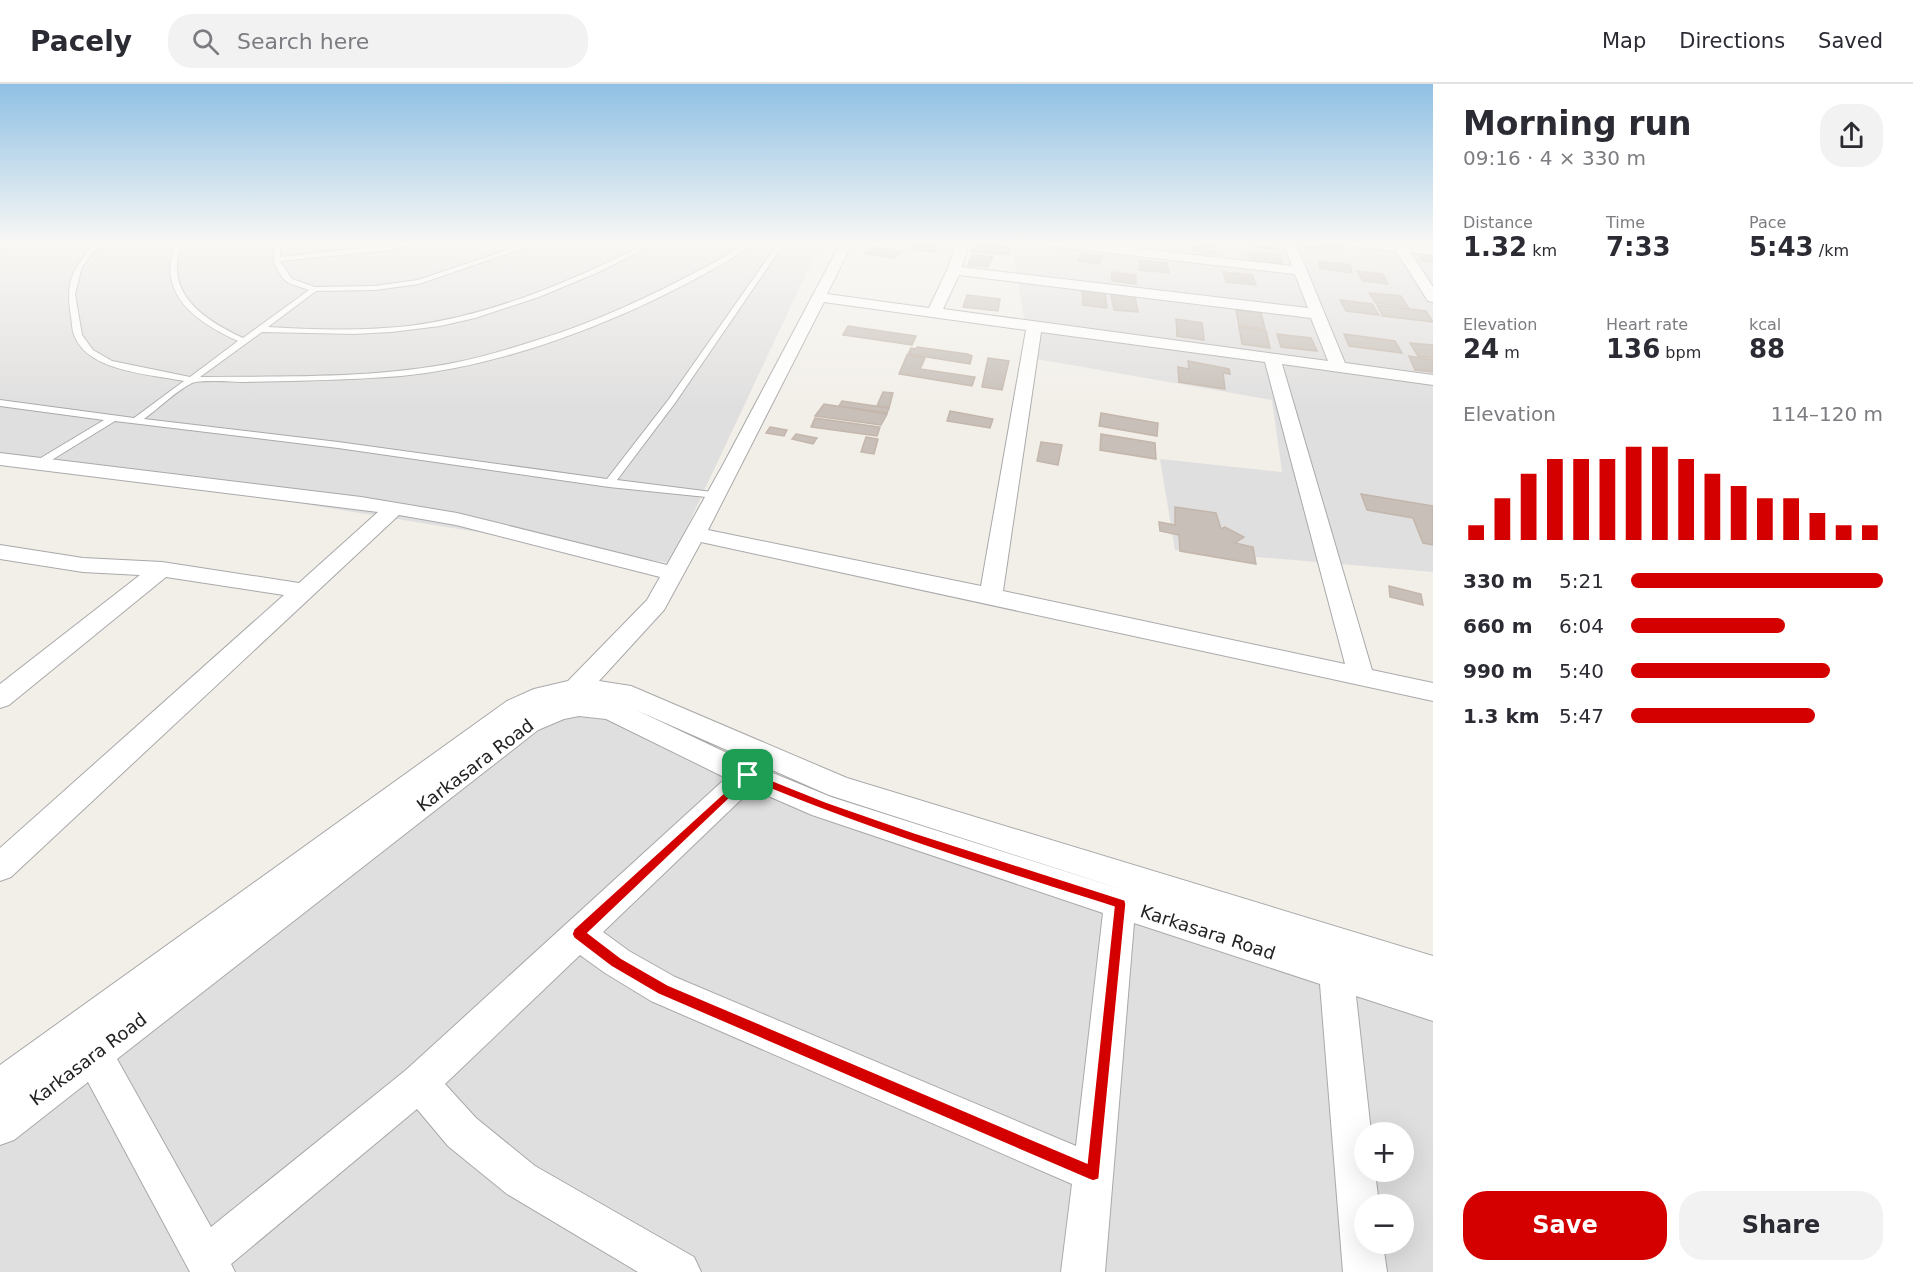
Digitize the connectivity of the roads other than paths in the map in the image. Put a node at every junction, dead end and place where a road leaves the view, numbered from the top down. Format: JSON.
{"nodes":[{"id":1,"x":72,"y":297,"type":"edge"},
{"id":2,"x":183,"y":297,"type":"edge"},
{"id":3,"x":305,"y":297,"type":"edge"},
{"id":4,"x":528,"y":297,"type":"edge"},
{"id":5,"x":652,"y":297,"type":"edge"},
{"id":6,"x":744,"y":297,"type":"edge"},
{"id":7,"x":818,"y":297,"type":"edge"},
{"id":8,"x":821,"y":297,"type":"edge"},
{"id":9,"x":941,"y":297,"type":"edge"},
{"id":10,"x":1180,"y":297,"type":"edge"},
{"id":11,"x":1311,"y":297,"type":"edge"},
{"id":12,"x":934,"y":312,"type":"junction"},
{"id":13,"x":1317,"y":314,"type":"junction"},
{"id":14,"x":1034,"y":326,"type":"junction"},
{"id":15,"x":260,"y":329,"type":"junction"},
{"id":16,"x":244,"y":341,"type":"junction"},
{"id":17,"x":1272,"y":358,"type":"junction"},
{"id":18,"x":1338,"y":368,"type":"junction"},
{"id":19,"x":193,"y":380,"type":"junction"},
{"id":20,"x":1433,"y":380,"type":"edge"},
{"id":21,"x":0,"y":403,"type":"edge"},
{"id":22,"x":112,"y":419,"type":"junction"},
{"id":23,"x":134,"y":422,"type":"junction"},
{"id":24,"x":0,"y":459,"type":"edge"},
{"id":25,"x":38,"y":464,"type":"junction"},
{"id":26,"x":609,"y":484,"type":"junction"},
{"id":27,"x":716,"y":495,"type":"junction"},
{"id":28,"x":394,"y":508,"type":"junction"},
{"id":29,"x":695,"y":534,"type":"junction"},
{"id":30,"x":0,"y":552,"type":"edge"},
{"id":31,"x":162,"y":569,"type":"junction"},
{"id":32,"x":672,"y":573,"type":"junction"},
{"id":33,"x":304,"y":591,"type":"junction"},
{"id":34,"x":992,"y":596,"type":"junction"},
{"id":35,"x":1362,"y":678,"type":"junction"},
{"id":36,"x":1433,"y":692,"type":"edge"},
{"id":37,"x":1,"y":697,"type":"edge"},
{"id":38,"x":566,"y":699,"type":"junction"},
{"id":39,"x":748,"y":775,"type":"junction"},
{"id":40,"x":0,"y":867,"type":"edge"},
{"id":41,"x":1120,"y":904,"type":"junction"},
{"id":42,"x":578,"y":934,"type":"junction"},
{"id":43,"x":1336,"y":973,"type":"junction"},
{"id":44,"x":1433,"y":973,"type":"edge"},
{"id":45,"x":1433,"y":1004,"type":"edge"},
{"id":46,"x":87,"y":1042,"type":"junction"},
{"id":47,"x":419,"y":1083,"type":"junction"},
{"id":48,"x":0,"y":1088,"type":"edge"},
{"id":49,"x":0,"y":1126,"type":"edge"},
{"id":50,"x":1093,"y":1173,"type":"junction"},
{"id":51,"x":209,"y":1265,"type":"edge"},
{"id":52,"x":679,"y":1272,"type":"edge"},
{"id":53,"x":1083,"y":1272,"type":"edge"},
{"id":54,"x":1365,"y":1272,"type":"edge"}],
"edges":[{"from":1,"to":19,"type":"lane"},
{"from":2,"to":16,"type":"lane"},
{"from":3,"to":15,"type":"lane"},
{"from":4,"to":15,"type":"lane"},
{"from":5,"to":19,"type":"lane"},
{"from":6,"to":26,"type":"lane"},
{"from":7,"to":27,"type":"street"},
{"from":8,"to":12,"type":"street"},
{"from":9,"to":12,"type":"street"},
{"from":10,"to":13,"type":"street"},
{"from":11,"to":13,"type":"street"},
{"from":12,"to":14,"type":"street"},
{"from":13,"to":18,"type":"street"},
{"from":14,"to":17,"type":"street"},
{"from":14,"to":34,"type":"street"},
{"from":15,"to":16,"type":"lane"},
{"from":16,"to":19,"type":"lane"},
{"from":17,"to":18,"type":"street"},
{"from":17,"to":35,"type":"street"},
{"from":18,"to":20,"type":"street"},
{"from":19,"to":23,"type":"lane"},
{"from":21,"to":22,"type":"lane"},
{"from":22,"to":23,"type":"lane"},
{"from":22,"to":25,"type":"lane"},
{"from":23,"to":26,"type":"lane"},
{"from":24,"to":25,"type":"street"},
{"from":25,"to":28,"type":"street"},
{"from":26,"to":27,"type":"lane"},
{"from":27,"to":29,"type":"street"},
{"from":28,"to":32,"type":"street"},
{"from":28,"to":33,"type":"street"},
{"from":29,"to":32,"type":"street"},
{"from":29,"to":34,"type":"street"},
{"from":30,"to":31,"type":"street"},
{"from":31,"to":33,"type":"street"},
{"from":31,"to":37,"type":"street"},
{"from":32,"to":38,"type":"street"},
{"from":33,"to":40,"type":"street"},
{"from":34,"to":35,"type":"street"},
{"from":35,"to":36,"type":"street"},
{"from":38,"to":39,"type":"street","name":"Karkasara Road"},
{"from":38,"to":44,"type":"street","name":"Karkasara Road"},
{"from":38,"to":46,"type":"street","name":"Karkasara Road"},
{"from":39,"to":41,"type":"street","name":"Karkasara Road"},
{"from":39,"to":42,"type":"street"},
{"from":41,"to":43,"type":"street","name":"Karkasara Road"},
{"from":41,"to":50,"type":"street"},
{"from":42,"to":47,"type":"street"},
{"from":42,"to":50,"type":"street"},
{"from":43,"to":45,"type":"street","name":"Karkasara Road"},
{"from":43,"to":54,"type":"street"},
{"from":46,"to":48,"type":"street","name":"Karkasara Road"},
{"from":46,"to":49,"type":"street","name":"Karkasara Road"},
{"from":46,"to":51,"type":"street"},
{"from":47,"to":51,"type":"street"},
{"from":47,"to":52,"type":"street"},
{"from":50,"to":53,"type":"street"}]}
